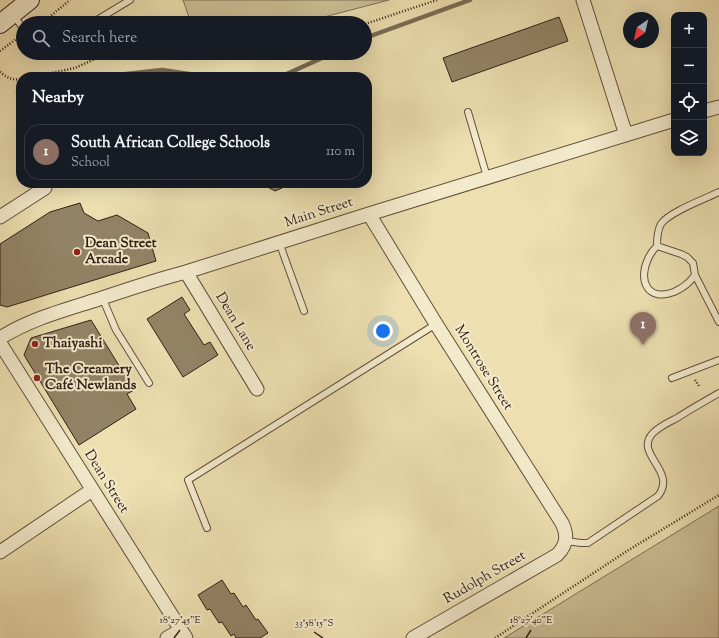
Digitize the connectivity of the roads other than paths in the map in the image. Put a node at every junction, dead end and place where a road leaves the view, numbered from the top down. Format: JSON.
{"nodes":[{"id":1,"x":30,"y":0,"type":"edge"},
{"id":2,"x":130,"y":0,"type":"edge"},
{"id":3,"x":583,"y":0,"type":"edge"},
{"id":4,"x":17,"y":16,"type":"edge"},
{"id":5,"x":104,"y":16,"type":"edge"},
{"id":6,"x":719,"y":107,"type":"edge"},
{"id":7,"x":707,"y":110,"type":"edge"},
{"id":8,"x":468,"y":112,"type":"dead end"},
{"id":9,"x":671,"y":121,"type":"edge"},
{"id":10,"x":626,"y":135,"type":"junction"},
{"id":11,"x":487,"y":177,"type":"junction"},
{"id":12,"x":45,"y":188,"type":"dead end"},
{"id":13,"x":719,"y":192,"type":"edge"},
{"id":14,"x":369,"y":214,"type":"junction"},
{"id":15,"x":0,"y":217,"type":"edge"},
{"id":16,"x":279,"y":242,"type":"junction"},
{"id":17,"x":657,"y":246,"type":"junction"},
{"id":18,"x":186,"y":272,"type":"junction"},
{"id":19,"x":695,"y":275,"type":"junction"},
{"id":20,"x":102,"y":297,"type":"junction"},
{"id":21,"x":304,"y":311,"type":"dead end"},
{"id":22,"x":719,"y":322,"type":"edge"},
{"id":23,"x":436,"y":324,"type":"junction"},
{"id":24,"x":0,"y":338,"type":"edge"},
{"id":25,"x":0,"y":343,"type":"edge"},
{"id":26,"x":719,"y":360,"type":"edge"},
{"id":27,"x":672,"y":378,"type":"dead end"},
{"id":28,"x":149,"y":383,"type":"dead end"},
{"id":29,"x":257,"y":389,"type":"dead end"},
{"id":30,"x":719,"y":393,"type":"edge"},
{"id":31,"x":92,"y":490,"type":"junction"},
{"id":32,"x":207,"y":528,"type":"dead end"},
{"id":33,"x":566,"y":541,"type":"junction"},
{"id":34,"x":0,"y":552,"type":"edge"},
{"id":35,"x":183,"y":634,"type":"edge"},
{"id":36,"x":167,"y":638,"type":"edge"},
{"id":37,"x":413,"y":638,"type":"edge"}],
"edges":[{"from":1,"to":4,"type":"main road"},
{"from":2,"to":5,"type":"lane"},
{"from":3,"to":10,"type":"street"},
{"from":6,"to":7,"type":"street"},
{"from":8,"to":11,"type":"lane"},
{"from":9,"to":10,"type":"street","name":"Main Street"},
{"from":10,"to":11,"type":"street","name":"Main Street"},
{"from":11,"to":14,"type":"street","name":"Main Street"},
{"from":12,"to":15,"type":"street"},
{"from":13,"to":17,"type":"lane"},
{"from":14,"to":16,"type":"street","name":"Main Street"},
{"from":14,"to":23,"type":"street","name":"Montrose Street"},
{"from":16,"to":18,"type":"street","name":"Main Street"},
{"from":16,"to":21,"type":"lane"},
{"from":17,"to":19,"type":"lane"},
{"from":17,"to":19,"type":"lane"},
{"from":18,"to":20,"type":"street","name":"Main Street"},
{"from":18,"to":29,"type":"street","name":"Dean Lane"},
{"from":19,"to":22,"type":"lane"},
{"from":20,"to":24,"type":"street","name":"Main Street"},
{"from":20,"to":28,"type":"lane"},
{"from":23,"to":32,"type":"lane"},
{"from":23,"to":33,"type":"street","name":"Montrose Street"},
{"from":25,"to":31,"type":"street","name":"Dean Street"},
{"from":26,"to":27,"type":"lane"},
{"from":30,"to":33,"type":"lane"},
{"from":31,"to":34,"type":"street"},
{"from":31,"to":35,"type":"street","name":"Dean Street"},
{"from":33,"to":37,"type":"street","name":"Rudolph Street"},
{"from":35,"to":36,"type":"street"}]}
